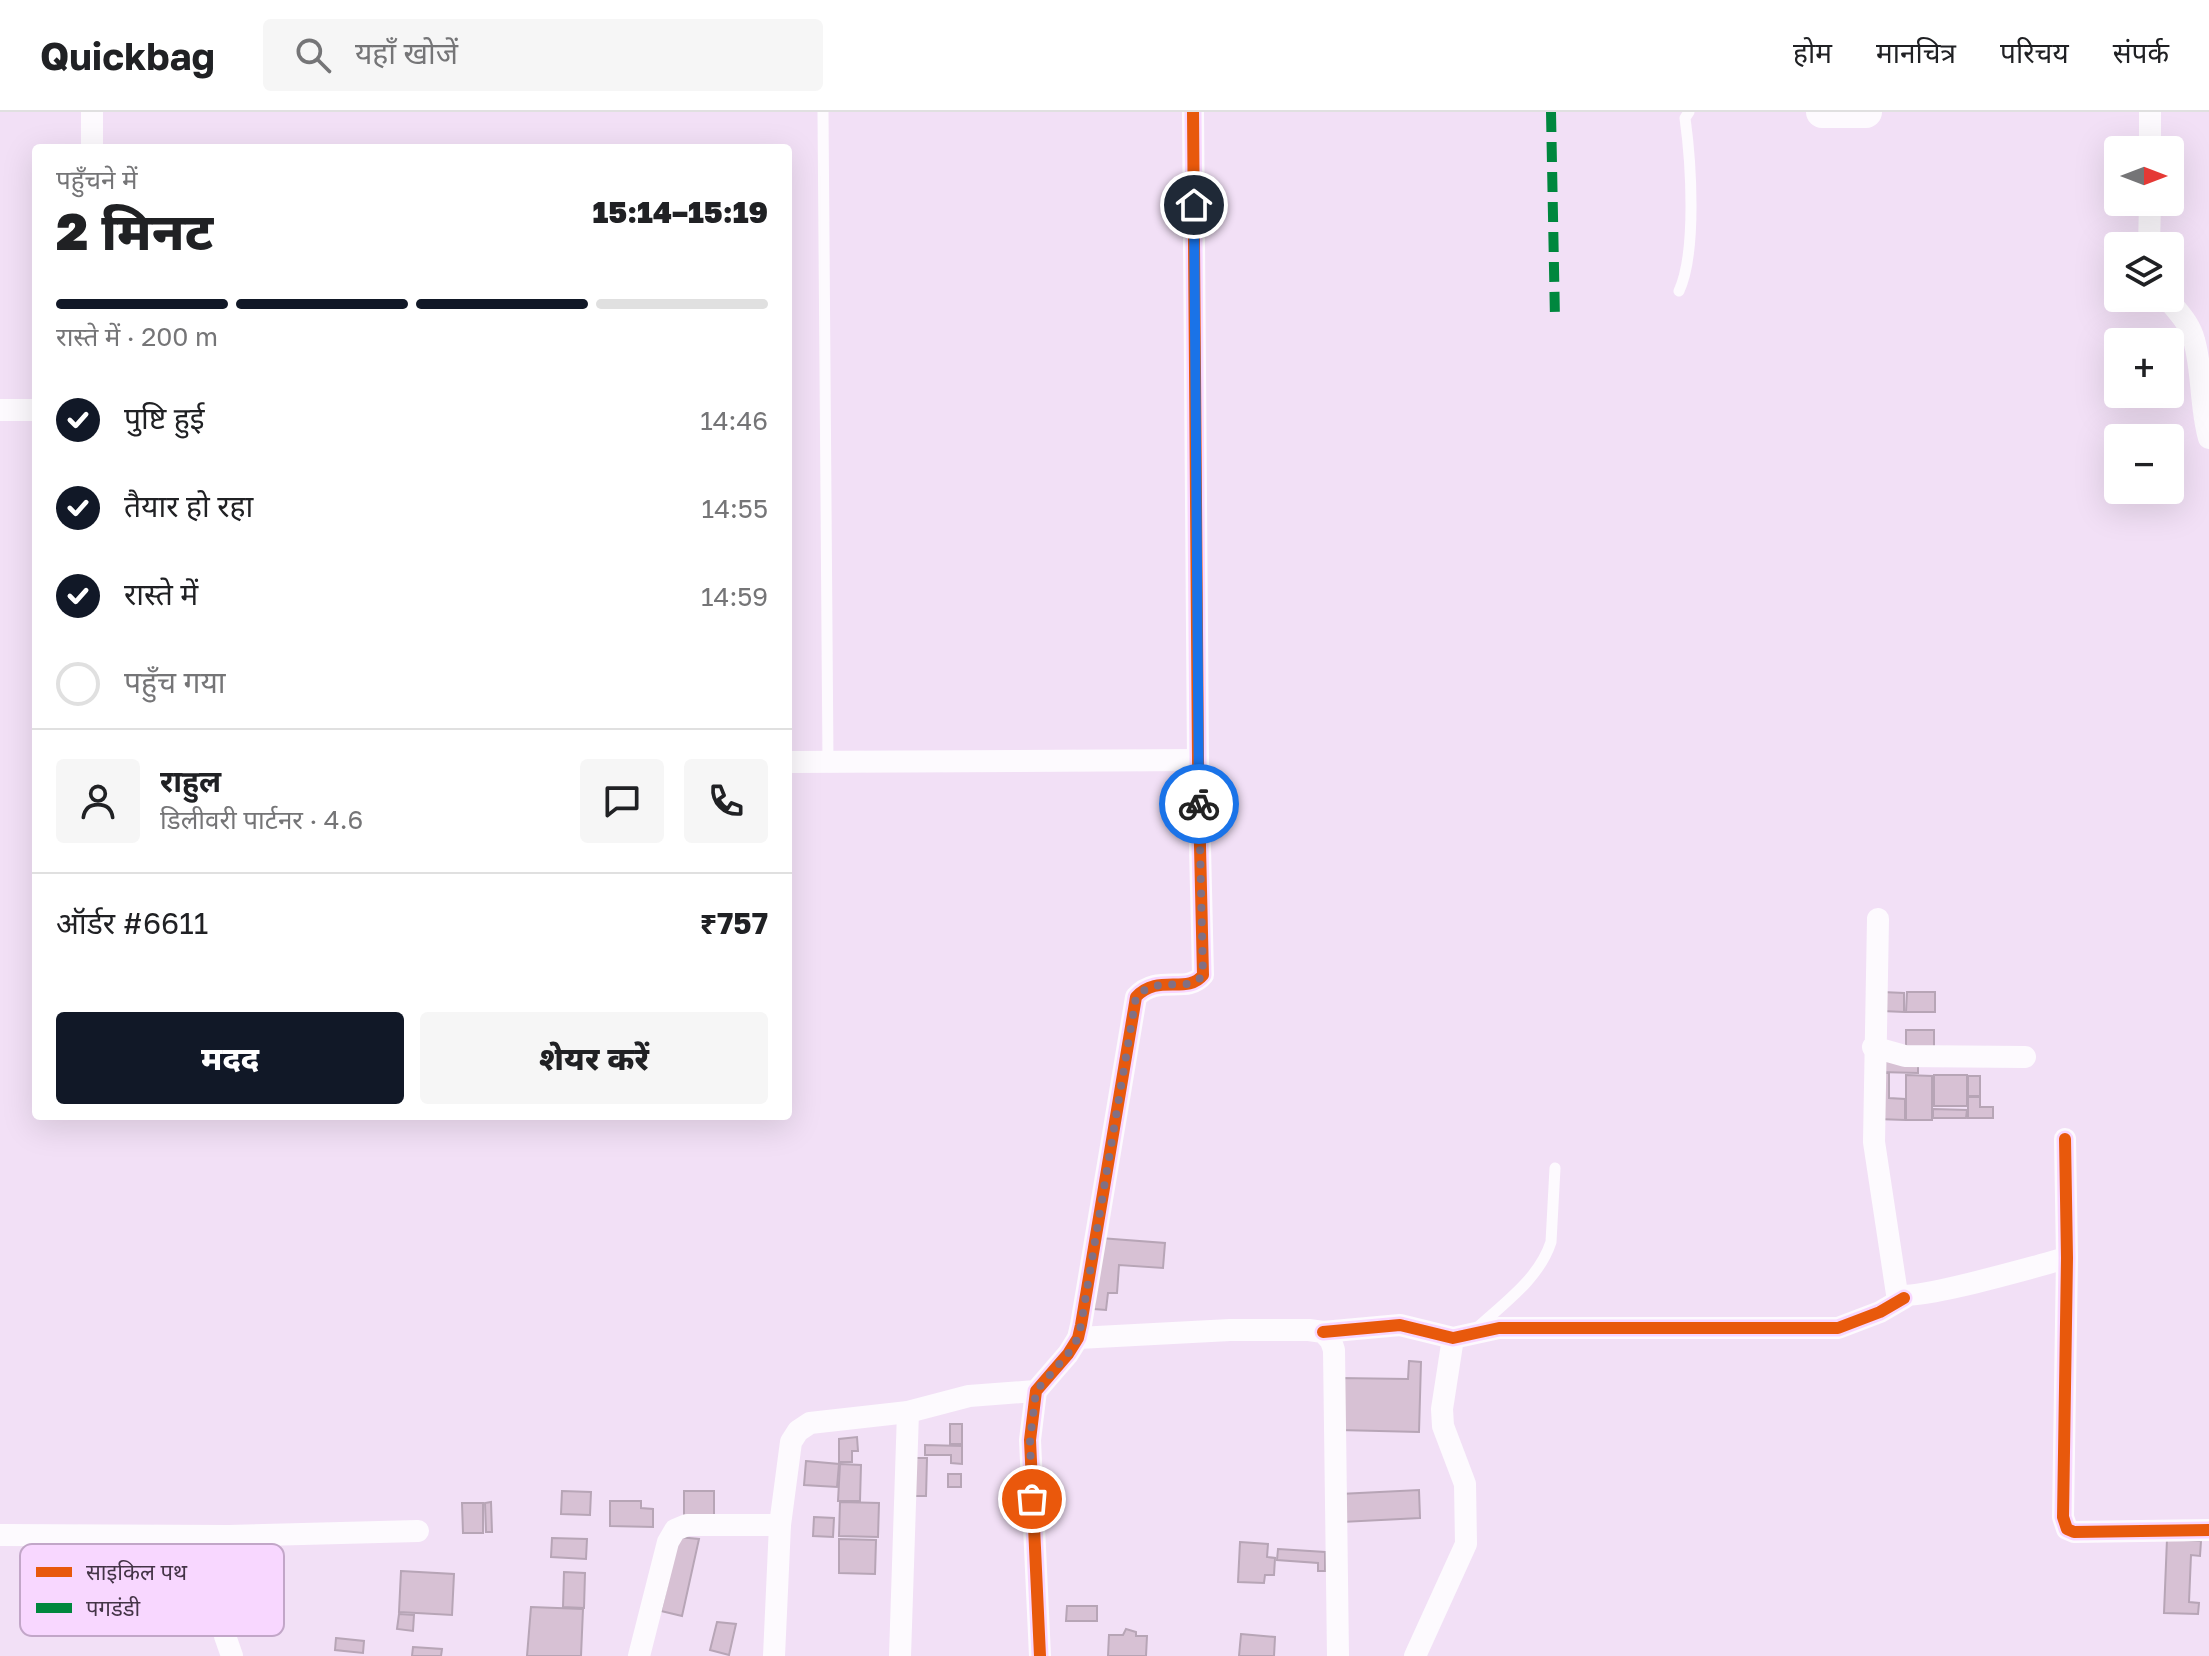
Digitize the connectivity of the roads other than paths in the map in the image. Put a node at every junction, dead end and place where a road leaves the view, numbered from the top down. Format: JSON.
{"nodes":[{"id":1,"x":92,"y":112,"type":"edge"},
{"id":2,"x":823,"y":112,"type":"edge"},
{"id":3,"x":1193,"y":112,"type":"edge"},
{"id":4,"x":1689,"y":112,"type":"edge"},
{"id":5,"x":1822,"y":112,"type":"edge"},
{"id":6,"x":1866,"y":112,"type":"edge"},
{"id":7,"x":2150,"y":112,"type":"edge"},
{"id":8,"x":2150,"y":136,"type":"edge"},
{"id":9,"x":92,"y":144,"type":"edge"},
{"id":10,"x":1679,"y":291,"type":"dead end"},
{"id":11,"x":2179,"y":312,"type":"edge"},
{"id":12,"x":0,"y":410,"type":"edge"},
{"id":13,"x":32,"y":410,"type":"edge"},
{"id":14,"x":2209,"y":438,"type":"edge"},
{"id":15,"x":1198,"y":760,"type":"junction"},
{"id":16,"x":792,"y":762,"type":"edge"},
{"id":17,"x":828,"y":762,"type":"junction"},
{"id":18,"x":1878,"y":919,"type":"dead end"},
{"id":19,"x":1873,"y":1047,"type":"junction"},
{"id":20,"x":2025,"y":1057,"type":"dead end"},
{"id":21,"x":2065,"y":1139,"type":"dead end"},
{"id":22,"x":1555,"y":1168,"type":"dead end"},
{"id":23,"x":2067,"y":1258,"type":"junction"},
{"id":24,"x":1904,"y":1298,"type":"junction"},
{"id":25,"x":1323,"y":1332,"type":"junction"},
{"id":26,"x":1463,"y":1335,"type":"junction"},
{"id":27,"x":1078,"y":1338,"type":"junction"},
{"id":28,"x":1036,"y":1391,"type":"junction"},
{"id":29,"x":908,"y":1412,"type":"junction"},
{"id":30,"x":780,"y":1525,"type":"junction"},
{"id":31,"x":2209,"y":1530,"type":"edge"},
{"id":32,"x":418,"y":1531,"type":"dead end"},
{"id":33,"x":0,"y":1535,"type":"edge"},
{"id":34,"x":229,"y":1536,"type":"junction"},
{"id":35,"x":229,"y":1544,"type":"edge"},
{"id":36,"x":225,"y":1636,"type":"edge"},
{"id":37,"x":232,"y":1656,"type":"edge"},
{"id":38,"x":639,"y":1656,"type":"edge"},
{"id":39,"x":774,"y":1656,"type":"edge"},
{"id":40,"x":900,"y":1656,"type":"edge"},
{"id":41,"x":1040,"y":1656,"type":"edge"},
{"id":42,"x":1338,"y":1656,"type":"edge"},
{"id":43,"x":1415,"y":1656,"type":"edge"}],
"edges":[{"from":1,"to":9,"type":"street"},
{"from":2,"to":17,"type":"lane"},
{"from":3,"to":15,"type":"street"},
{"from":4,"to":10,"type":"lane"},
{"from":5,"to":6,"type":"main road"},
{"from":7,"to":8,"type":"street"},
{"from":11,"to":14,"type":"street"},
{"from":12,"to":13,"type":"street"},
{"from":15,"to":17,"type":"street"},
{"from":15,"to":27,"type":"street"},
{"from":16,"to":17,"type":"street"},
{"from":18,"to":19,"type":"street"},
{"from":19,"to":20,"type":"street"},
{"from":19,"to":24,"type":"street"},
{"from":21,"to":23,"type":"street"},
{"from":22,"to":26,"type":"lane"},
{"from":23,"to":24,"type":"street"},
{"from":23,"to":31,"type":"street"},
{"from":24,"to":26,"type":"street"},
{"from":25,"to":26,"type":"street"},
{"from":25,"to":27,"type":"street"},
{"from":25,"to":42,"type":"street"},
{"from":26,"to":43,"type":"street"},
{"from":27,"to":28,"type":"street"},
{"from":28,"to":29,"type":"street"},
{"from":28,"to":41,"type":"street"},
{"from":29,"to":30,"type":"street"},
{"from":29,"to":40,"type":"street"},
{"from":30,"to":38,"type":"street"},
{"from":30,"to":39,"type":"street"},
{"from":32,"to":34,"type":"street"},
{"from":33,"to":34,"type":"street"},
{"from":34,"to":35,"type":"street"},
{"from":36,"to":37,"type":"street"}]}
